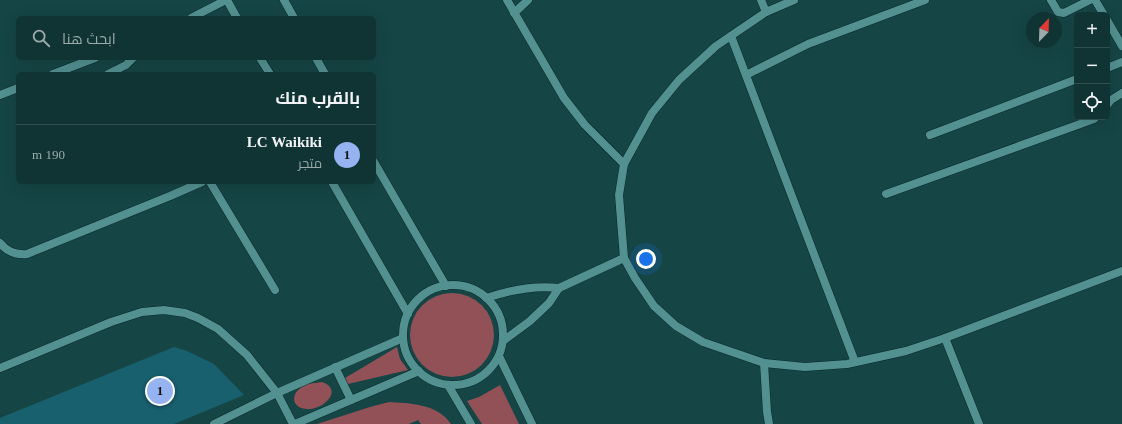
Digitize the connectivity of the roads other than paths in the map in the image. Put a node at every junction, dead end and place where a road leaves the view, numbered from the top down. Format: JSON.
{"nodes":[{"id":1,"x":227,"y":0,"type":"edge"},
{"id":2,"x":284,"y":0,"type":"edge"},
{"id":3,"x":507,"y":0,"type":"edge"},
{"id":4,"x":528,"y":0,"type":"edge"},
{"id":5,"x":761,"y":0,"type":"edge"},
{"id":6,"x":794,"y":0,"type":"edge"},
{"id":7,"x":925,"y":0,"type":"edge"},
{"id":8,"x":1051,"y":0,"type":"edge"},
{"id":9,"x":1090,"y":0,"type":"edge"},
{"id":10,"x":1095,"y":0,"type":"edge"},
{"id":11,"x":766,"y":12,"type":"junction"},
{"id":12,"x":1102,"y":12,"type":"edge"},
{"id":13,"x":514,"y":13,"type":"junction"},
{"id":14,"x":195,"y":16,"type":"edge"},
{"id":15,"x":236,"y":16,"type":"edge"},
{"id":16,"x":293,"y":16,"type":"edge"},
{"id":17,"x":1110,"y":25,"type":"edge"},
{"id":18,"x":731,"y":36,"type":"junction"},
{"id":19,"x":1122,"y":46,"type":"edge"},
{"id":20,"x":90,"y":60,"type":"edge"},
{"id":21,"x":131,"y":60,"type":"edge"},
{"id":22,"x":261,"y":60,"type":"edge"},
{"id":23,"x":317,"y":60,"type":"edge"},
{"id":24,"x":1122,"y":62,"type":"edge"},
{"id":25,"x":1110,"y":67,"type":"edge"},
{"id":26,"x":58,"y":72,"type":"edge"},
{"id":27,"x":112,"y":72,"type":"edge"},
{"id":28,"x":269,"y":72,"type":"edge"},
{"id":29,"x":324,"y":72,"type":"edge"},
{"id":30,"x":746,"y":75,"type":"junction"},
{"id":31,"x":1074,"y":80,"type":"edge"},
{"id":32,"x":16,"y":90,"type":"edge"},
{"id":33,"x":1122,"y":93,"type":"edge"},
{"id":34,"x":0,"y":95,"type":"edge"},
{"id":35,"x":1110,"y":101,"type":"edge"},
{"id":36,"x":1089,"y":120,"type":"edge"},
{"id":37,"x":930,"y":135,"type":"dead end"},
{"id":38,"x":624,"y":164,"type":"junction"},
{"id":39,"x":376,"y":165,"type":"edge"},
{"id":40,"x":197,"y":184,"type":"edge"},
{"id":41,"x":211,"y":184,"type":"edge"},
{"id":42,"x":333,"y":184,"type":"edge"},
{"id":43,"x":886,"y":194,"type":"dead end"},
{"id":44,"x":0,"y":242,"type":"edge"},
{"id":45,"x":624,"y":258,"type":"junction"},
{"id":46,"x":1122,"y":271,"type":"edge"},
{"id":47,"x":446,"y":286,"type":"junction"},
{"id":48,"x":559,"y":288,"type":"junction"},
{"id":49,"x":275,"y":290,"type":"dead end"},
{"id":50,"x":486,"y":298,"type":"junction"},
{"id":51,"x":408,"y":314,"type":"junction"},
{"id":52,"x":403,"y":338,"type":"junction"},
{"id":53,"x":945,"y":338,"type":"junction"},
{"id":54,"x":503,"y":341,"type":"junction"},
{"id":55,"x":499,"y":356,"type":"junction"},
{"id":56,"x":855,"y":362,"type":"junction"},
{"id":57,"x":764,"y":364,"type":"junction"},
{"id":58,"x":334,"y":367,"type":"junction"},
{"id":59,"x":0,"y":368,"type":"edge"},
{"id":60,"x":419,"y":371,"type":"junction"},
{"id":61,"x":448,"y":385,"type":"junction"},
{"id":62,"x":277,"y":392,"type":"junction"},
{"id":63,"x":351,"y":400,"type":"junction"},
{"id":64,"x":214,"y":424,"type":"edge"},
{"id":65,"x":294,"y":424,"type":"edge"},
{"id":66,"x":471,"y":424,"type":"edge"},
{"id":67,"x":532,"y":424,"type":"edge"},
{"id":68,"x":769,"y":424,"type":"edge"},
{"id":69,"x":979,"y":424,"type":"edge"}],
"edges":[{"from":1,"to":14,"type":"street"},
{"from":1,"to":15,"type":"street"},
{"from":2,"to":16,"type":"street"},
{"from":3,"to":13,"type":"street"},
{"from":4,"to":13,"type":"street"},
{"from":5,"to":11,"type":"street"},
{"from":6,"to":11,"type":"street"},
{"from":7,"to":30,"type":"street"},
{"from":8,"to":9,"type":"street"},
{"from":10,"to":12,"type":"street"},
{"from":11,"to":18,"type":"street"},
{"from":13,"to":38,"type":"street"},
{"from":17,"to":19,"type":"street"},
{"from":18,"to":30,"type":"street"},
{"from":18,"to":38,"type":"street"},
{"from":20,"to":26,"type":"street"},
{"from":21,"to":27,"type":"street"},
{"from":22,"to":28,"type":"street"},
{"from":23,"to":29,"type":"street"},
{"from":24,"to":25,"type":"street"},
{"from":30,"to":56,"type":"street"},
{"from":31,"to":37,"type":"street"},
{"from":32,"to":34,"type":"street"},
{"from":33,"to":35,"type":"street"},
{"from":36,"to":43,"type":"street"},
{"from":38,"to":45,"type":"street"},
{"from":39,"to":47,"type":"street"},
{"from":40,"to":44,"type":"street"},
{"from":41,"to":49,"type":"street"},
{"from":42,"to":51,"type":"street"},
{"from":45,"to":48,"type":"street"},
{"from":45,"to":57,"type":"street"},
{"from":46,"to":53,"type":"street"},
{"from":47,"to":50,"type":"street"},
{"from":47,"to":51,"type":"street"},
{"from":48,"to":50,"type":"street"},
{"from":48,"to":54,"type":"street"},
{"from":50,"to":54,"type":"street"},
{"from":51,"to":52,"type":"street"},
{"from":52,"to":58,"type":"street"},
{"from":52,"to":60,"type":"street"},
{"from":53,"to":56,"type":"street"},
{"from":53,"to":69,"type":"street"},
{"from":54,"to":55,"type":"street"},
{"from":55,"to":61,"type":"street"},
{"from":55,"to":67,"type":"street"},
{"from":56,"to":57,"type":"street"},
{"from":57,"to":68,"type":"street"},
{"from":58,"to":62,"type":"street"},
{"from":58,"to":63,"type":"street"},
{"from":59,"to":62,"type":"street"},
{"from":60,"to":61,"type":"street"},
{"from":60,"to":63,"type":"street"},
{"from":61,"to":66,"type":"street"},
{"from":62,"to":64,"type":"street"},
{"from":62,"to":65,"type":"street"},
{"from":63,"to":65,"type":"street"}]}
